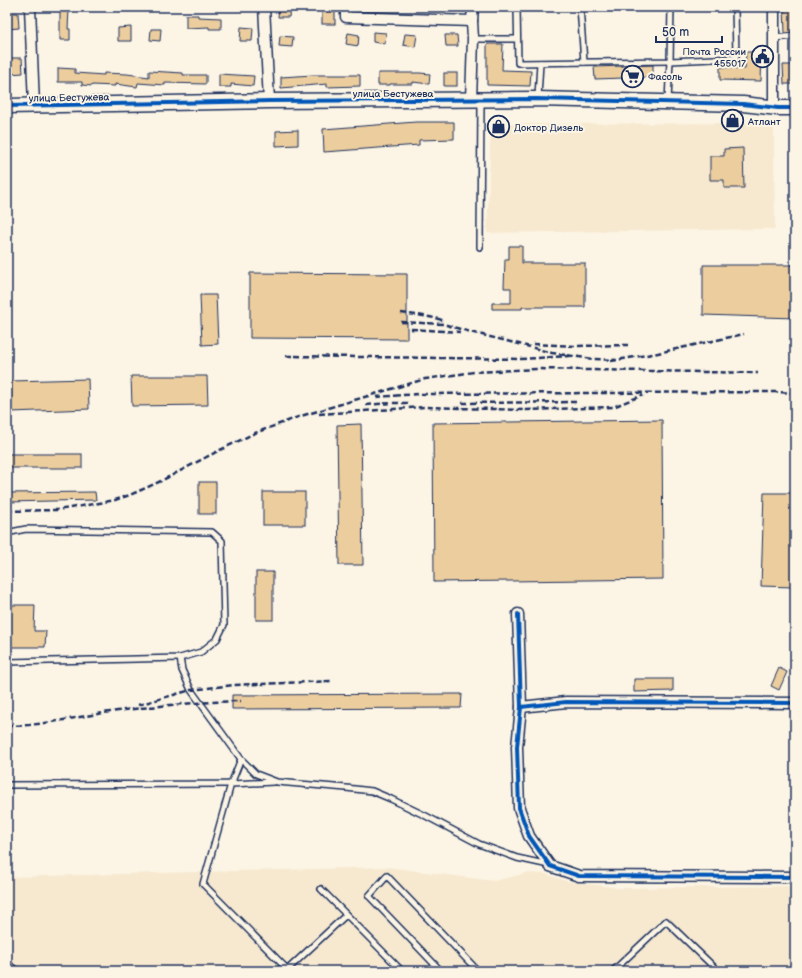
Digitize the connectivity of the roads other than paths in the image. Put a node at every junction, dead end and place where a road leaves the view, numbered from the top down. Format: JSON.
{"nodes":[{"id":1,"x":30,"y":7,"type":"edge"},
{"id":2,"x":264,"y":7,"type":"edge"},
{"id":3,"x":346,"y":7,"type":"edge"},
{"id":4,"x":473,"y":7,"type":"edge"},
{"id":5,"x":517,"y":7,"type":"edge"},
{"id":6,"x":580,"y":7,"type":"edge"},
{"id":7,"x":671,"y":7,"type":"edge"},
{"id":8,"x":735,"y":7,"type":"edge"},
{"id":9,"x":774,"y":7,"type":"edge"},
{"id":10,"x":472,"y":21,"type":"junction"},
{"id":11,"x":795,"y":36,"type":"edge"},
{"id":12,"x":774,"y":38,"type":"junction"},
{"id":13,"x":473,"y":39,"type":"junction"},
{"id":14,"x":517,"y":39,"type":"junction"},
{"id":15,"x":670,"y":61,"type":"junction"},
{"id":16,"x":540,"y":62,"type":"junction"},
{"id":17,"x":584,"y":62,"type":"junction"},
{"id":18,"x":538,"y":99,"type":"junction"},
{"id":19,"x":476,"y":100,"type":"junction"},
{"id":20,"x":269,"y":101,"type":"junction"},
{"id":21,"x":668,"y":101,"type":"junction"},
{"id":22,"x":7,"y":106,"type":"edge"},
{"id":23,"x":34,"y":106,"type":"junction"},
{"id":24,"x":776,"y":108,"type":"junction"},
{"id":25,"x":795,"y":108,"type":"edge"},
{"id":26,"x":795,"y":115,"type":"edge"},
{"id":27,"x":480,"y":247,"type":"dead end"},
{"id":28,"x":7,"y":534,"type":"edge"},
{"id":29,"x":518,"y":614,"type":"dead end"},
{"id":30,"x":180,"y":658,"type":"junction"},
{"id":31,"x":7,"y":662,"type":"edge"},
{"id":32,"x":795,"y":703,"type":"edge"},
{"id":33,"x":521,"y":707,"type":"junction"},
{"id":34,"x":241,"y":759,"type":"junction"},
{"id":35,"x":276,"y":782,"type":"junction"},
{"id":36,"x":231,"y":784,"type":"junction"},
{"id":37,"x":7,"y":785,"type":"edge"},
{"id":38,"x":550,"y":866,"type":"junction"},
{"id":39,"x":795,"y":877,"type":"edge"},
{"id":40,"x":322,"y":889,"type":"dead end"},
{"id":41,"x":346,"y":915,"type":"junction"},
{"id":42,"x":7,"y":963,"type":"edge"},
{"id":43,"x":287,"y":970,"type":"edge"},
{"id":44,"x":17,"y":971,"type":"edge"},
{"id":45,"x":402,"y":971,"type":"edge"},
{"id":46,"x":442,"y":971,"type":"edge"},
{"id":47,"x":478,"y":971,"type":"edge"},
{"id":48,"x":613,"y":971,"type":"edge"},
{"id":49,"x":718,"y":971,"type":"edge"}],
"edges":[{"from":1,"to":23,"type":"street"},
{"from":2,"to":20,"type":"street"},
{"from":3,"to":10,"type":"street"},
{"from":4,"to":10,"type":"street"},
{"from":5,"to":14,"type":"lane"},
{"from":6,"to":17,"type":"lane"},
{"from":7,"to":15,"type":"lane"},
{"from":8,"to":15,"type":"lane"},
{"from":9,"to":12,"type":"street"},
{"from":10,"to":13,"type":"street"},
{"from":11,"to":12,"type":"lane"},
{"from":12,"to":24,"type":"street"},
{"from":13,"to":14,"type":"lane"},
{"from":13,"to":19,"type":"street"},
{"from":14,"to":16,"type":"lane"},
{"from":15,"to":17,"type":"lane"},
{"from":15,"to":21,"type":"lane"},
{"from":16,"to":17,"type":"lane"},
{"from":16,"to":18,"type":"lane"},
{"from":18,"to":19,"type":"street","name":"улица Бестужева"},
{"from":18,"to":21,"type":"street","name":"улица Бестужева"},
{"from":19,"to":20,"type":"street","name":"улица Бестужева"},
{"from":19,"to":27,"type":"lane"},
{"from":20,"to":23,"type":"street","name":"улица Бестужева"},
{"from":21,"to":24,"type":"street","name":"улица Бестужева"},
{"from":22,"to":23,"type":"street","name":"улица Бестужева"},
{"from":24,"to":25,"type":"street"},
{"from":24,"to":26,"type":"street"},
{"from":28,"to":30,"type":"lane"},
{"from":29,"to":33,"type":"street"},
{"from":30,"to":31,"type":"lane"},
{"from":30,"to":34,"type":"lane"},
{"from":32,"to":33,"type":"street"},
{"from":33,"to":38,"type":"street"},
{"from":34,"to":35,"type":"lane"},
{"from":34,"to":36,"type":"lane"},
{"from":35,"to":36,"type":"lane"},
{"from":35,"to":38,"type":"lane"},
{"from":36,"to":37,"type":"lane"},
{"from":36,"to":43,"type":"lane"},
{"from":38,"to":39,"type":"street"},
{"from":40,"to":41,"type":"lane"},
{"from":41,"to":43,"type":"lane"},
{"from":41,"to":45,"type":"lane"},
{"from":42,"to":44,"type":"lane"},
{"from":46,"to":47,"type":"lane"},
{"from":48,"to":49,"type":"lane"}]}
